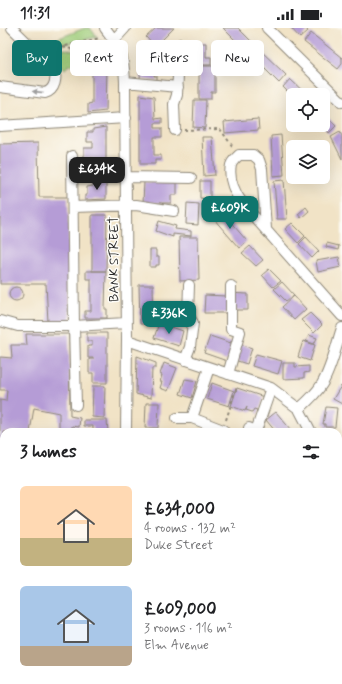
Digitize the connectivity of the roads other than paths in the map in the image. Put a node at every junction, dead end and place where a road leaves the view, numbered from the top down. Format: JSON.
{"nodes":[{"id":1,"x":12,"y":28,"type":"edge"},
{"id":2,"x":125,"y":28,"type":"edge"},
{"id":3,"x":267,"y":28,"type":"edge"},
{"id":4,"x":110,"y":34,"type":"edge"},
{"id":5,"x":178,"y":76,"type":"edge"},
{"id":6,"x":126,"y":82,"type":"junction"},
{"id":7,"x":0,"y":87,"type":"edge"},
{"id":8,"x":178,"y":87,"type":"junction"},
{"id":9,"x":342,"y":102,"type":"edge"},
{"id":10,"x":126,"y":118,"type":"junction"},
{"id":11,"x":0,"y":126,"type":"edge"},
{"id":12,"x":175,"y":130,"type":"road end"},
{"id":13,"x":72,"y":156,"type":"dead end"},
{"id":14,"x":126,"y":177,"type":"junction"},
{"id":15,"x":191,"y":178,"type":"dead end"},
{"id":16,"x":125,"y":205,"type":"junction"},
{"id":17,"x":73,"y":207,"type":"junction"},
{"id":18,"x":174,"y":211,"type":"dead end"},
{"id":19,"x":266,"y":229,"type":"junction"},
{"id":20,"x":190,"y":285,"type":"dead end"},
{"id":21,"x":231,"y":286,"type":"dead end"},
{"id":22,"x":342,"y":316,"type":"edge"},
{"id":23,"x":0,"y":321,"type":"edge"},
{"id":24,"x":126,"y":323,"type":"junction"},
{"id":25,"x":74,"y":326,"type":"junction"},
{"id":26,"x":342,"y":328,"type":"edge"},
{"id":27,"x":127,"y":340,"type":"junction"},
{"id":28,"x":185,"y":360,"type":"junction"},
{"id":29,"x":209,"y":368,"type":"junction"},
{"id":30,"x":228,"y":374,"type":"junction"},
{"id":31,"x":271,"y":388,"type":"junction"},
{"id":32,"x":76,"y":405,"type":"dead end"},
{"id":33,"x":299,"y":409,"type":"junction"},
{"id":34,"x":177,"y":418,"type":"dead end"},
{"id":35,"x":192,"y":418,"type":"junction"},
{"id":36,"x":126,"y":428,"type":"edge"},
{"id":37,"x":218,"y":428,"type":"edge"},
{"id":38,"x":257,"y":428,"type":"edge"},
{"id":39,"x":309,"y":428,"type":"edge"}],
"edges":[{"from":1,"to":7,"type":"street","one_way":true},
{"from":2,"to":4,"type":"street"},
{"from":3,"to":9,"type":"street"},
{"from":4,"to":6,"type":"street","name":"BANK STREET"},
{"from":5,"to":8,"type":"street"},
{"from":6,"to":8,"type":"street"},
{"from":6,"to":10,"type":"street","name":"BANK STREET"},
{"from":8,"to":12,"type":"street"},
{"from":10,"to":11,"type":"street"},
{"from":10,"to":14,"type":"street","name":"BANK STREET"},
{"from":13,"to":17,"type":"street"},
{"from":14,"to":15,"type":"street"},
{"from":14,"to":16,"type":"street","name":"BANK STREET"},
{"from":16,"to":17,"type":"street"},
{"from":16,"to":18,"type":"street"},
{"from":16,"to":24,"type":"street","name":"BANK STREET"},
{"from":17,"to":25,"type":"street"},
{"from":19,"to":19,"type":"street"},
{"from":19,"to":22,"type":"street"},
{"from":20,"to":28,"type":"street"},
{"from":21,"to":30,"type":"street"},
{"from":23,"to":25,"type":"street"},
{"from":24,"to":25,"type":"street"},
{"from":24,"to":27,"type":"street","name":"BANK STREET"},
{"from":25,"to":32,"type":"street"},
{"from":26,"to":33,"type":"street"},
{"from":27,"to":28,"type":"street"},
{"from":27,"to":36,"type":"street","name":"BANK STREET"},
{"from":28,"to":29,"type":"street"},
{"from":29,"to":30,"type":"street"},
{"from":29,"to":35,"type":"street"},
{"from":30,"to":31,"type":"street"},
{"from":31,"to":33,"type":"street"},
{"from":31,"to":38,"type":"street"},
{"from":33,"to":39,"type":"street"},
{"from":34,"to":35,"type":"street"},
{"from":35,"to":37,"type":"street"}]}
